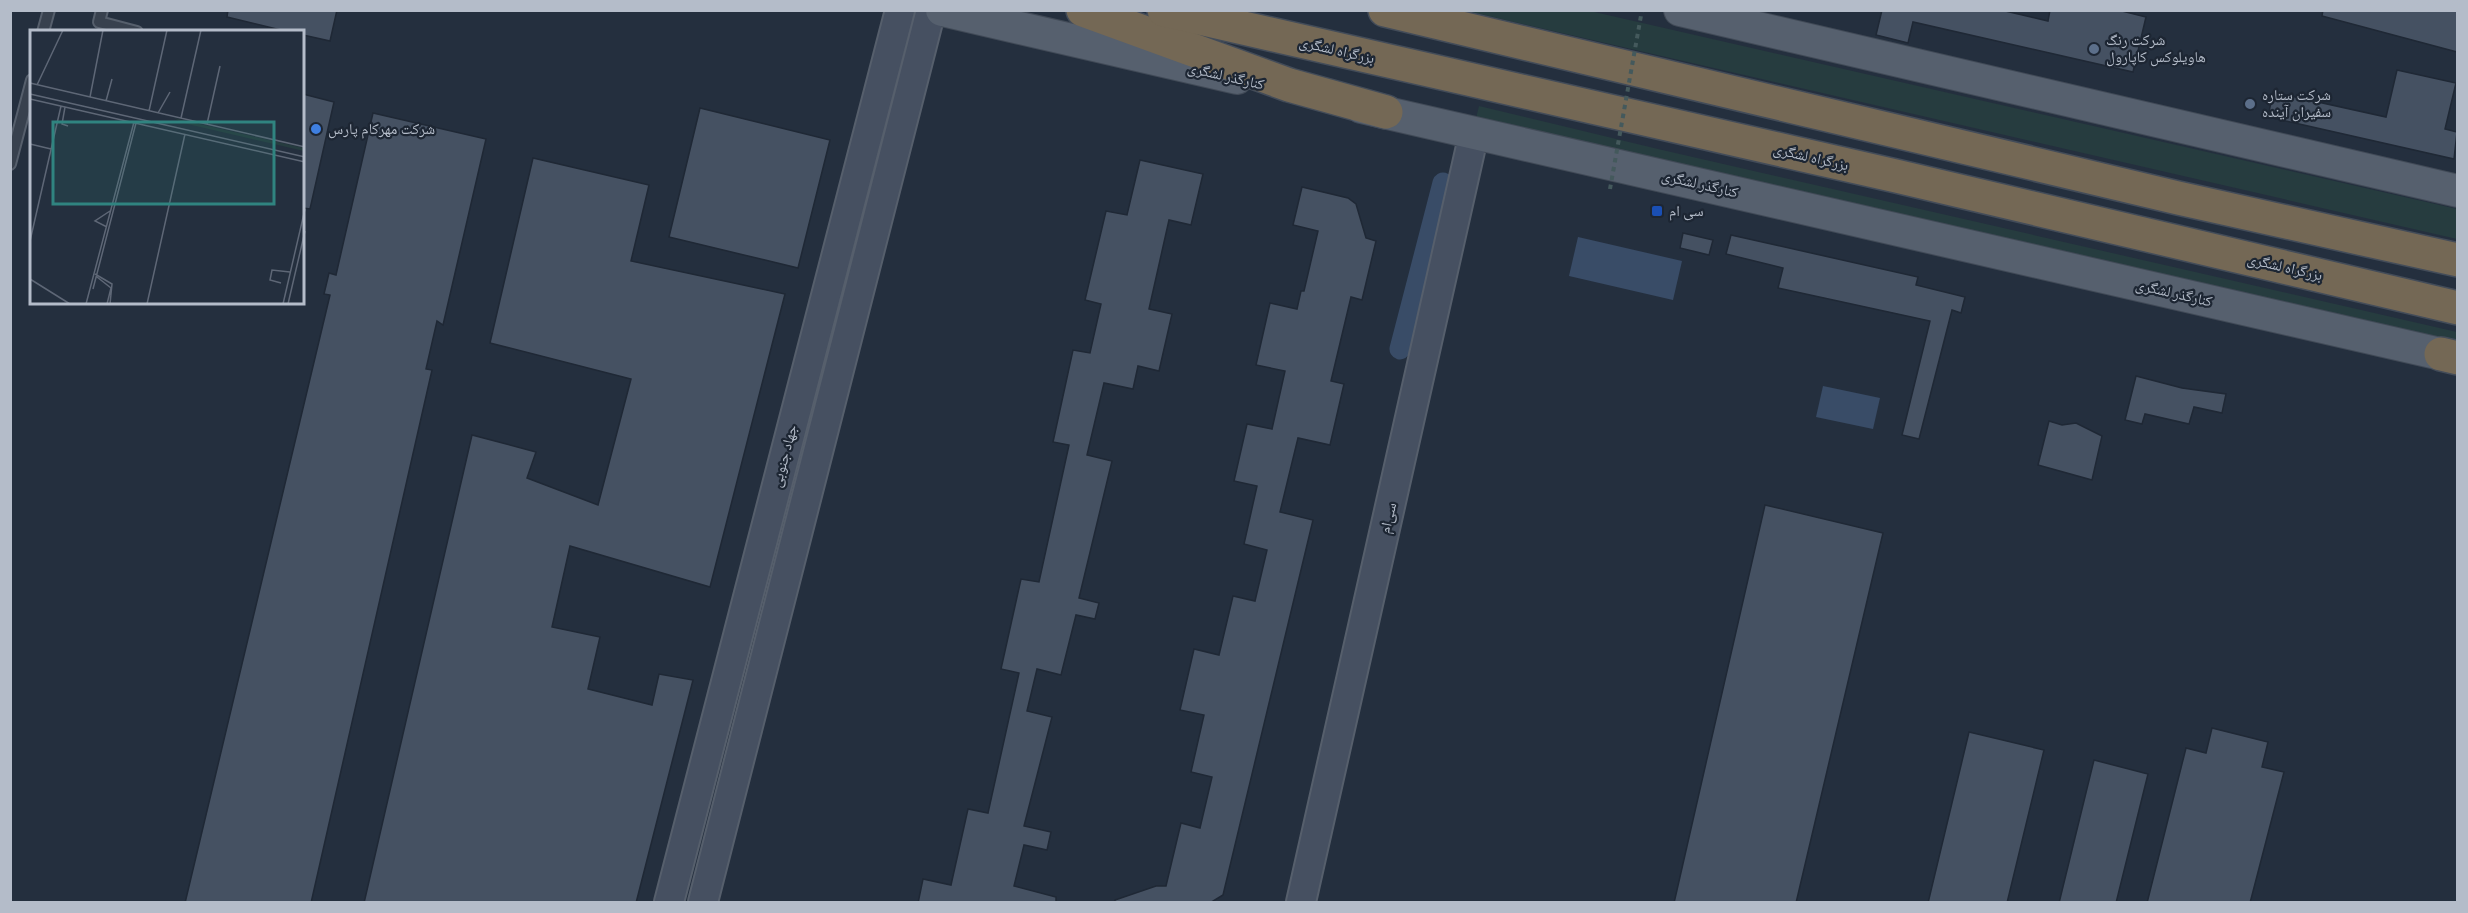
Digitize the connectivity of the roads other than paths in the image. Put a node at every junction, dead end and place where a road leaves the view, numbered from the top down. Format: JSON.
{"nodes":[{"id":1,"x":49,"y":10,"type":"edge"},
{"id":2,"x":102,"y":10,"type":"edge"},
{"id":3,"x":900,"y":10,"type":"edge"},
{"id":4,"x":931,"y":10,"type":"edge"},
{"id":5,"x":942,"y":10,"type":"edge"},
{"id":6,"x":1083,"y":10,"type":"edge"},
{"id":7,"x":1164,"y":10,"type":"edge"},
{"id":8,"x":1385,"y":10,"type":"edge"},
{"id":9,"x":1680,"y":10,"type":"edge"},
{"id":10,"x":44,"y":30,"type":"edge"},
{"id":11,"x":129,"y":30,"type":"edge"},
{"id":12,"x":30,"y":88,"type":"edge"},
{"id":13,"x":1386,"y":112,"type":"junction"},
{"id":14,"x":1474,"y":132,"type":"junction"},
{"id":15,"x":10,"y":164,"type":"edge"},
{"id":16,"x":2457,"y":190,"type":"edge"},
{"id":17,"x":2457,"y":260,"type":"edge"},
{"id":18,"x":2457,"y":308,"type":"edge"},
{"id":19,"x":2452,"y":357,"type":"edge"},
{"id":20,"x":669,"y":903,"type":"edge"},
{"id":21,"x":703,"y":903,"type":"edge"},
{"id":22,"x":1301,"y":903,"type":"edge"}],
"edges":[{"from":1,"to":10,"type":"lane"},
{"from":2,"to":11,"type":"lane"},
{"from":3,"to":20,"type":"street","name":"جهاد جنوبی"},
{"from":4,"to":21,"type":"street"},
{"from":5,"to":13,"type":"main road","name":"کنارگذر لشگری"},
{"from":6,"to":13,"type":"highway"},
{"from":7,"to":18,"type":"highway","name":"بزرگراه لشگری"},
{"from":8,"to":17,"type":"highway"},
{"from":9,"to":16,"type":"main road"},
{"from":12,"to":15,"type":"lane"},
{"from":13,"to":14,"type":"main road","name":"کنارگذر لشگری"},
{"from":14,"to":19,"type":"main road","name":"کنارگذر لشگری"},
{"from":14,"to":22,"type":"street","name":"سی‌ام"}]}
